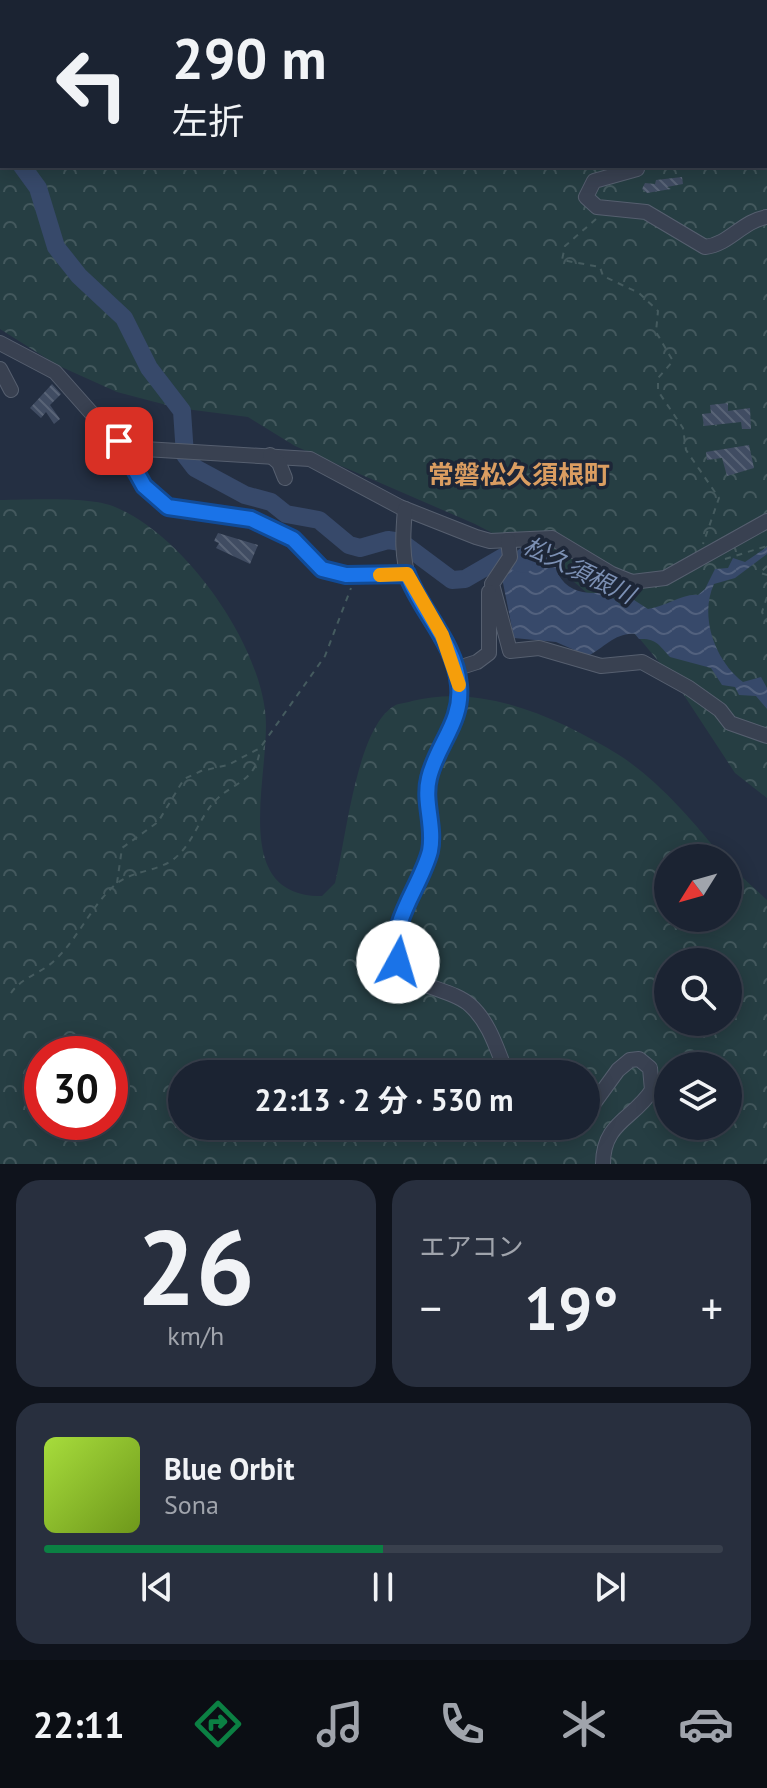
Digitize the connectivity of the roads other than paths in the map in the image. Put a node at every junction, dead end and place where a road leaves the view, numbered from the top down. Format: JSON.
{"nodes":[{"id":1,"x":637,"y":169,"type":"dead end"},
{"id":2,"x":767,"y":217,"type":"edge"},
{"id":3,"x":0,"y":343,"type":"edge"},
{"id":4,"x":0,"y":369,"type":"edge"},
{"id":5,"x":11,"y":390,"type":"dead end"},
{"id":6,"x":122,"y":443,"type":"junction"},
{"id":7,"x":269,"y":455,"type":"junction"},
{"id":8,"x":285,"y":478,"type":"dead end"},
{"id":9,"x":405,"y":509,"type":"junction"},
{"id":10,"x":219,"y":515,"type":"junction"},
{"id":11,"x":767,"y":521,"type":"edge"},
{"id":12,"x":232,"y":527,"type":"dead end"},
{"id":13,"x":508,"y":540,"type":"junction"},
{"id":14,"x":407,"y":574,"type":"junction"},
{"id":15,"x":493,"y":581,"type":"junction"},
{"id":16,"x":455,"y":669,"type":"junction"},
{"id":17,"x":767,"y":736,"type":"edge"},
{"id":18,"x":501,"y":1060,"type":"edge"},
{"id":19,"x":600,"y":1096,"type":"edge"},
{"id":20,"x":603,"y":1164,"type":"edge"}],
"edges":[{"from":1,"to":2,"type":"street"},
{"from":3,"to":6,"type":"street"},
{"from":4,"to":5,"type":"street"},
{"from":6,"to":7,"type":"street"},
{"from":6,"to":10,"type":"street"},
{"from":7,"to":8,"type":"street"},
{"from":7,"to":9,"type":"street"},
{"from":9,"to":13,"type":"street"},
{"from":9,"to":14,"type":"street"},
{"from":10,"to":12,"type":"street"},
{"from":10,"to":14,"type":"street"},
{"from":11,"to":13,"type":"street"},
{"from":13,"to":15,"type":"street"},
{"from":14,"to":16,"type":"street"},
{"from":15,"to":16,"type":"street"},
{"from":15,"to":17,"type":"street"},
{"from":16,"to":18,"type":"street"},
{"from":19,"to":20,"type":"street"}]}
